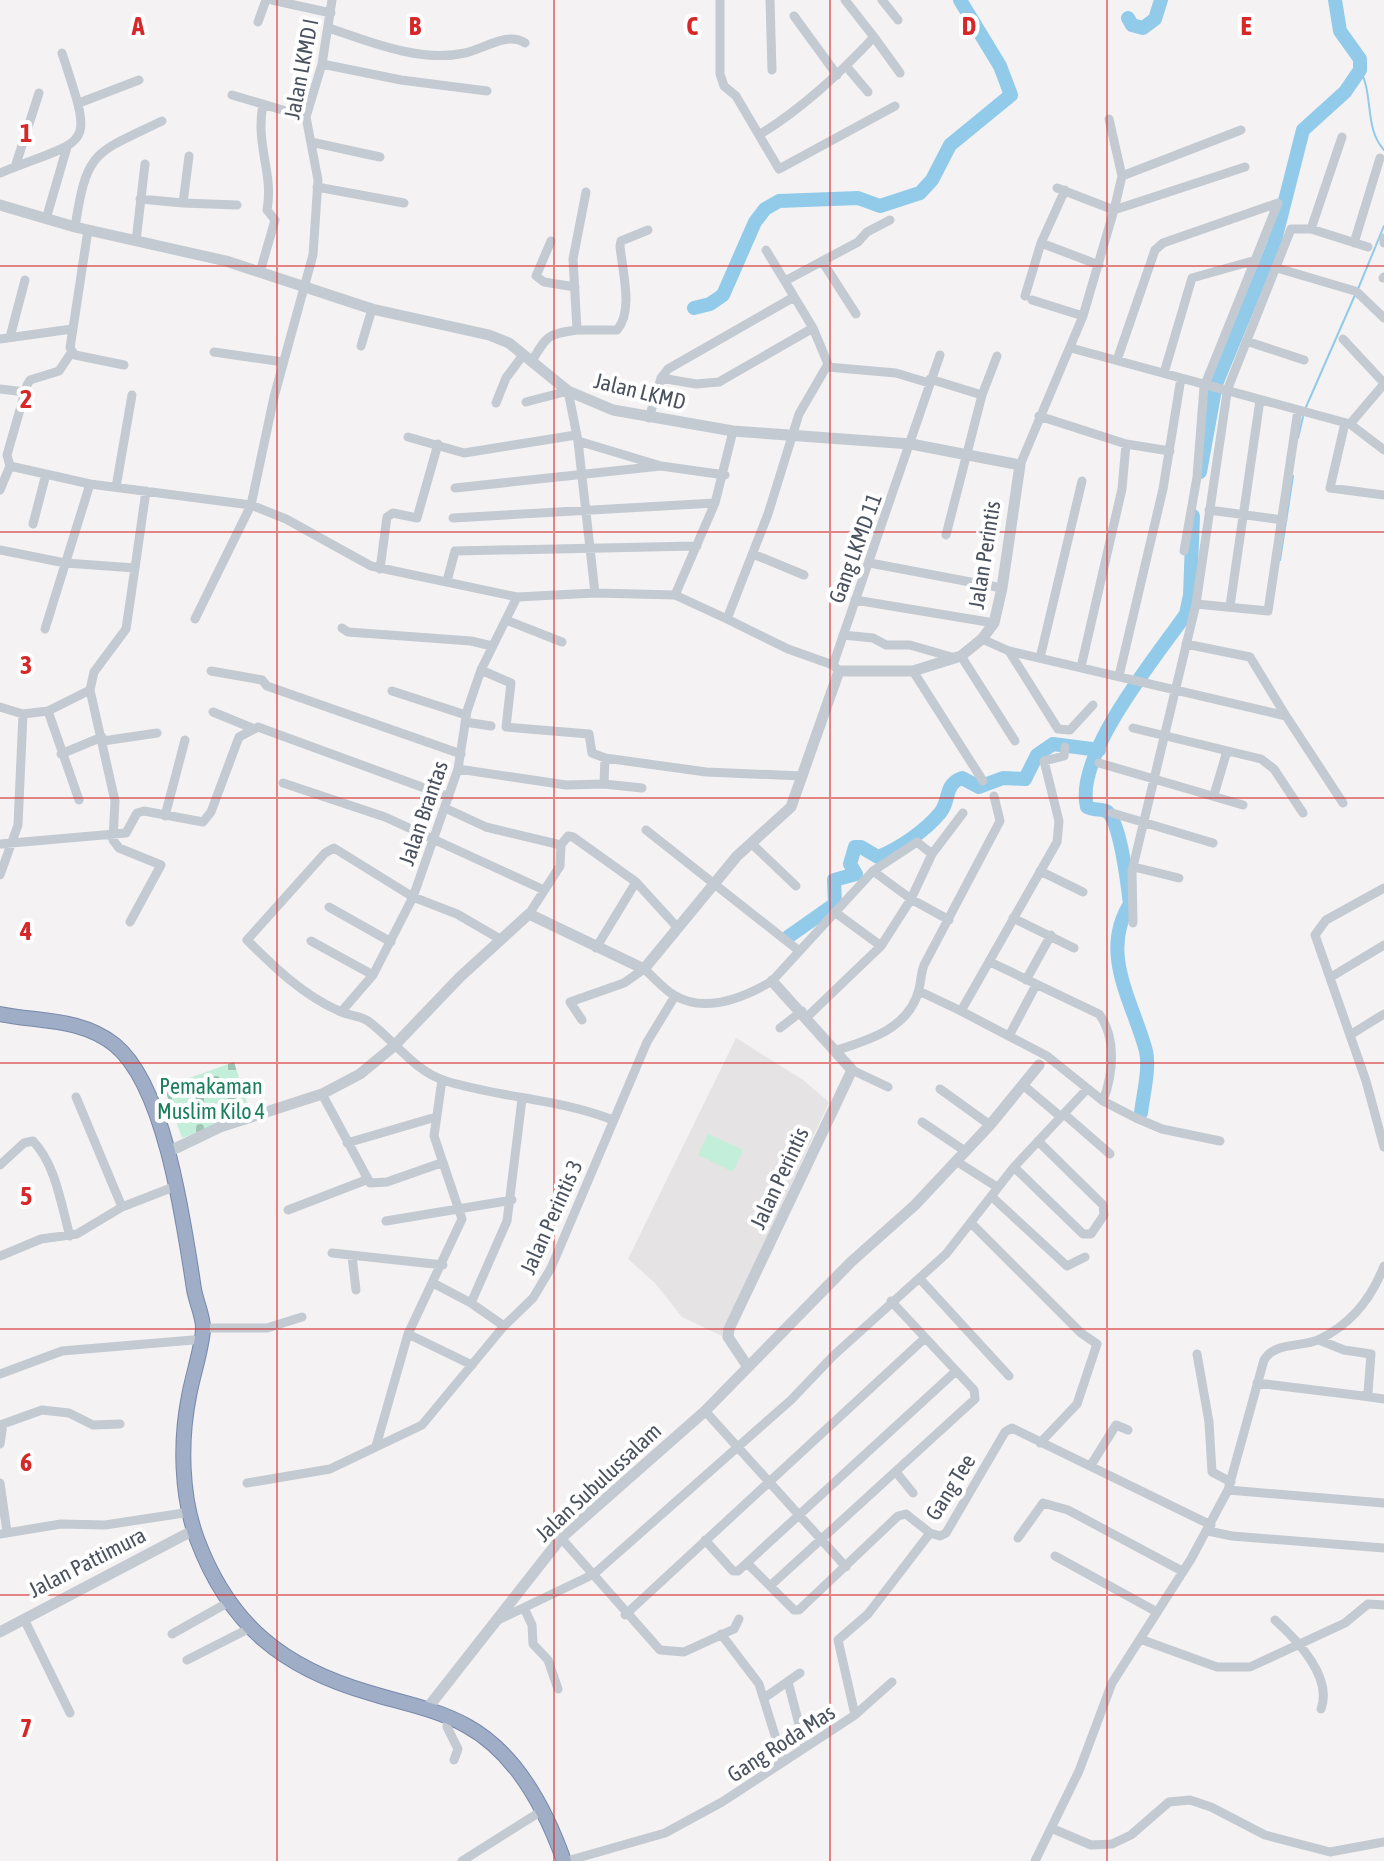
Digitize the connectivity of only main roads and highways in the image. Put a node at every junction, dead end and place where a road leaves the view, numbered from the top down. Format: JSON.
{"nodes":[{"id":1,"x":0,"y":1014,"type":"edge"},
{"id":2,"x":201,"y":1322,"type":"junction"},
{"id":3,"x":185,"y":1400,"type":"junction"},
{"id":4,"x":194,"y":1531,"type":"junction"},
{"id":5,"x":566,"y":1861,"type":"edge"}],
"edges":[{"from":1,"to":2,"type":"highway"},
{"from":2,"to":3,"type":"highway"},
{"from":2,"to":3,"type":"highway"},
{"from":3,"to":4,"type":"highway"},
{"from":3,"to":4,"type":"highway"},
{"from":4,"to":5,"type":"highway"}]}
